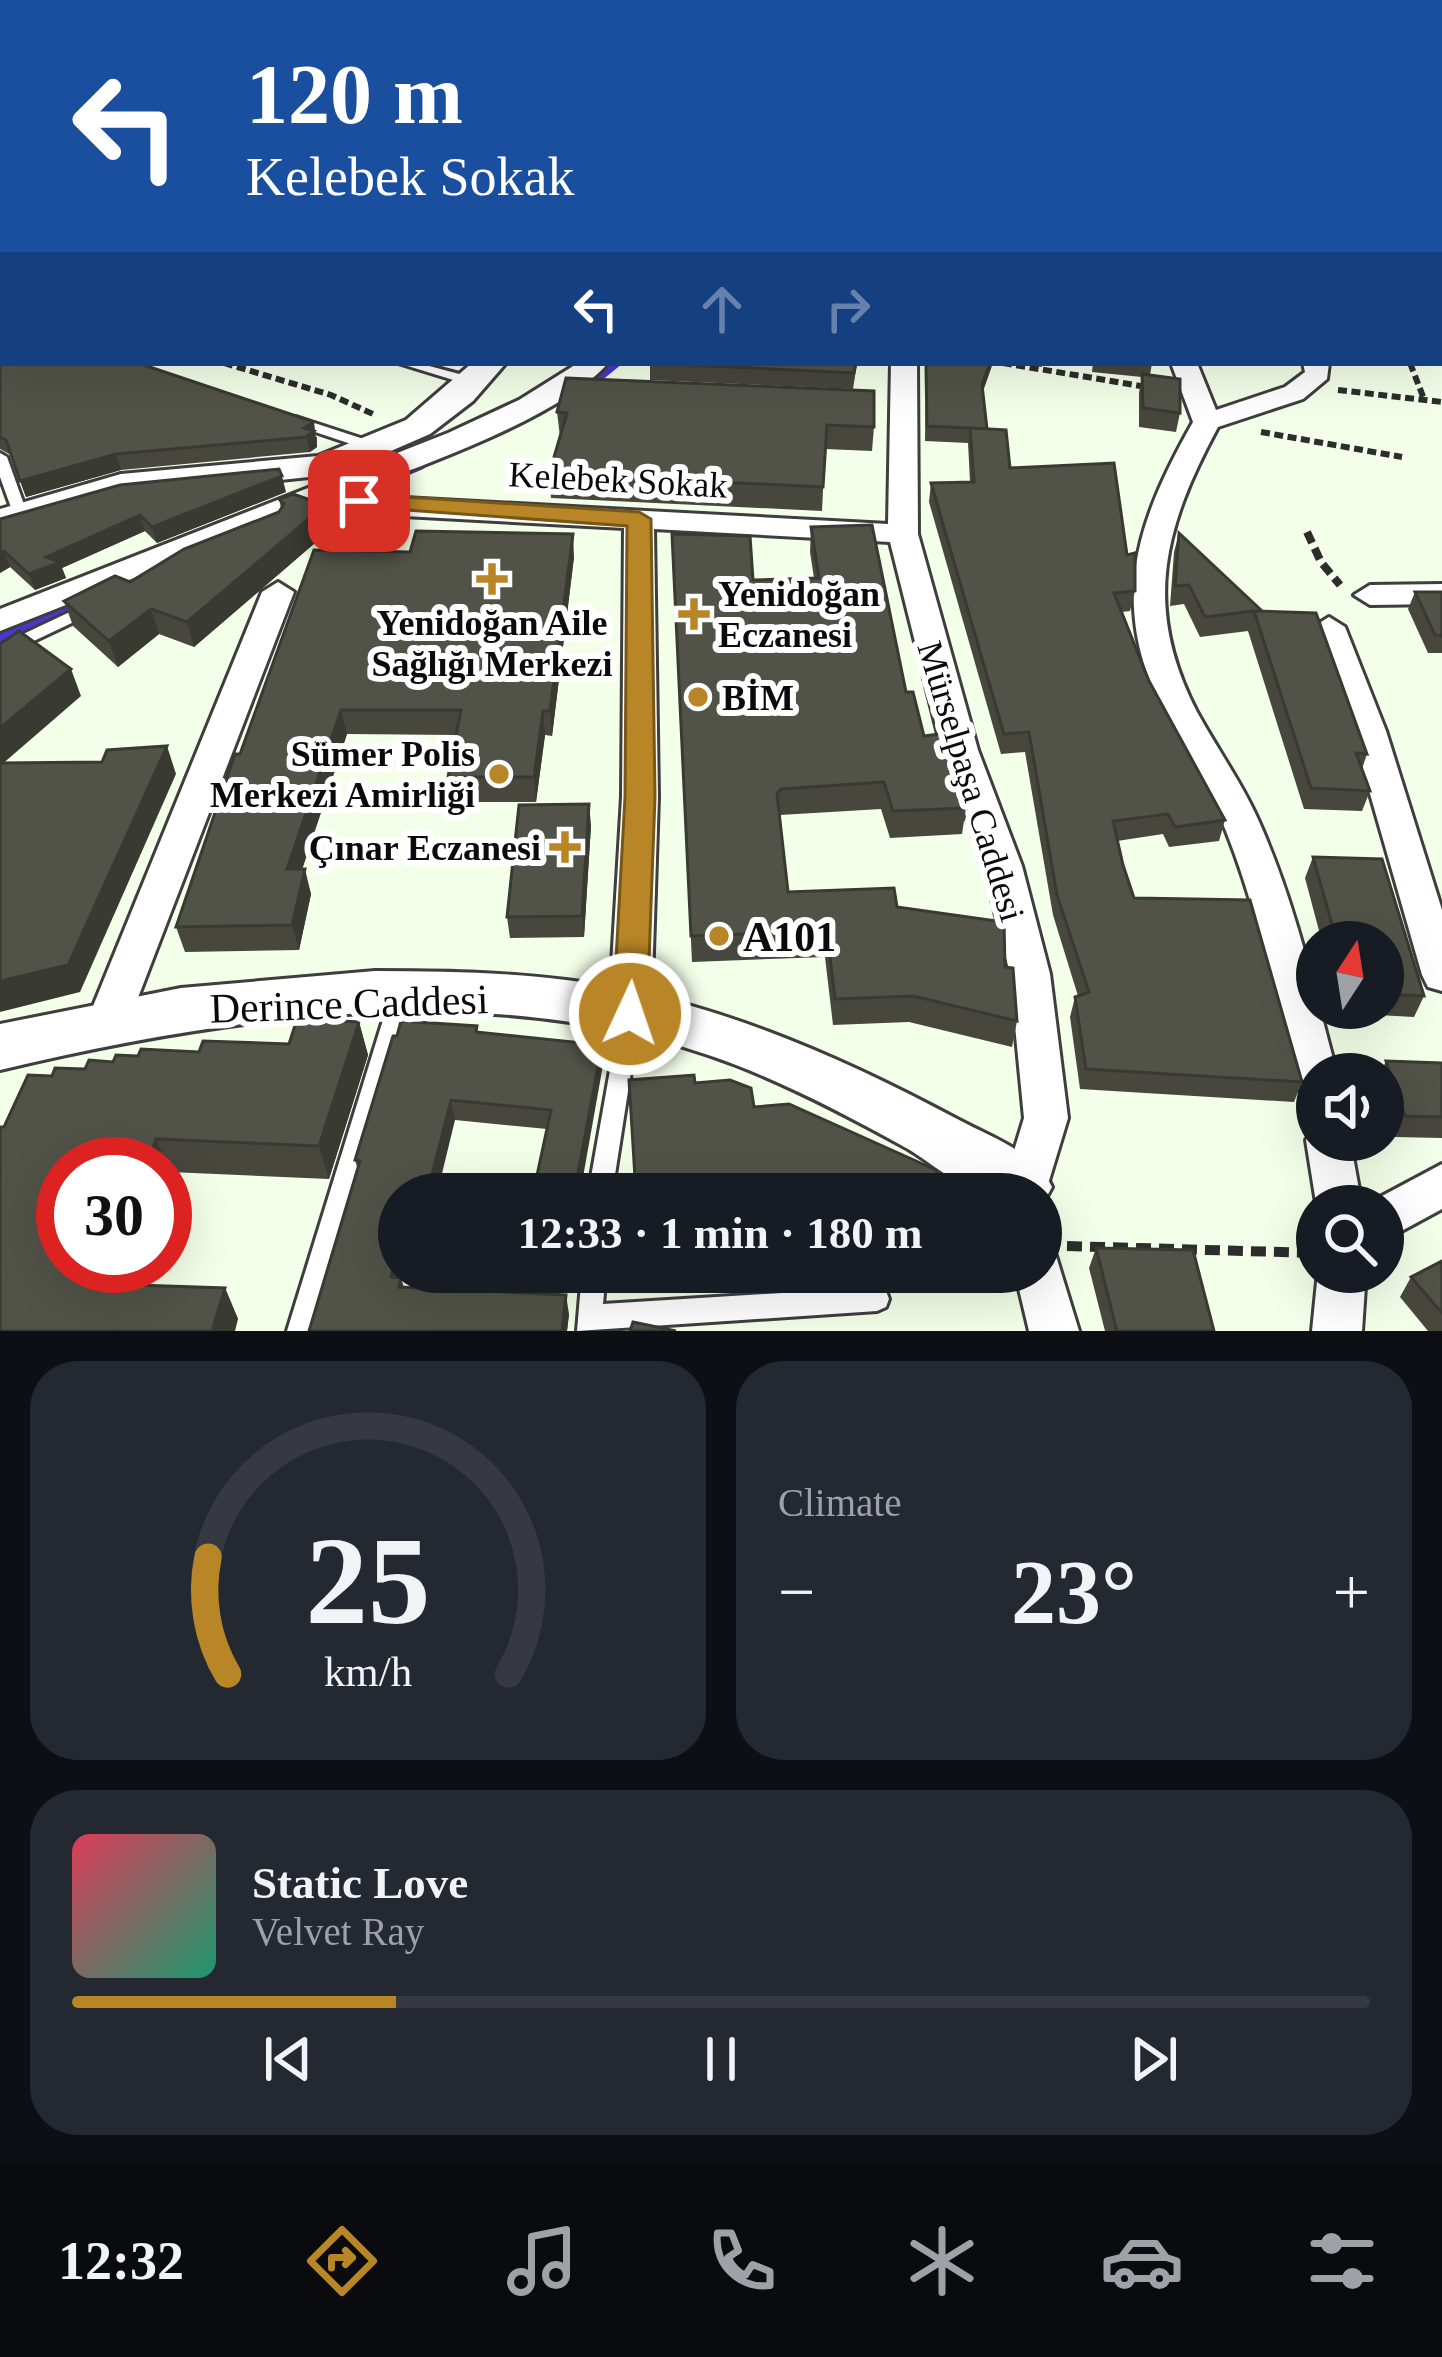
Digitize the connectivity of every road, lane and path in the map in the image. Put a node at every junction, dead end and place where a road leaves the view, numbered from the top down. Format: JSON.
{"nodes":[{"id":1,"x":234,"y":366,"type":"edge"},
{"id":2,"x":430,"y":366,"type":"edge"},
{"id":3,"x":591,"y":366,"type":"edge"},
{"id":4,"x":903,"y":366,"type":"edge"},
{"id":5,"x":920,"y":366,"type":"edge"},
{"id":6,"x":1019,"y":366,"type":"edge"},
{"id":7,"x":1411,"y":366,"type":"edge"},
{"id":8,"x":481,"y":372,"type":"edge"},
{"id":9,"x":1311,"y":375,"type":"edge"},
{"id":10,"x":562,"y":388,"type":"junction"},
{"id":11,"x":607,"y":391,"type":"edge"},
{"id":12,"x":1196,"y":392,"type":"edge"},
{"id":13,"x":1424,"y":399,"type":"junction"},
{"id":14,"x":1442,"y":402,"type":"edge"},
{"id":15,"x":889,"y":403,"type":"junction"},
{"id":16,"x":289,"y":419,"type":"edge"},
{"id":17,"x":390,"y":440,"type":"junction"},
{"id":18,"x":1402,"y":457,"type":"dead end"},
{"id":19,"x":0,"y":458,"type":"edge"},
{"id":20,"x":341,"y":479,"type":"junction"},
{"id":21,"x":387,"y":505,"type":"junction"},
{"id":22,"x":7,"y":513,"type":"edge"},
{"id":23,"x":639,"y":519,"type":"junction"},
{"id":24,"x":278,"y":529,"type":"edge"},
{"id":25,"x":1307,"y":532,"type":"dead end"},
{"id":26,"x":903,"y":534,"type":"junction"},
{"id":27,"x":199,"y":560,"type":"edge"},
{"id":28,"x":1336,"y":581,"type":"dead end"},
{"id":29,"x":278,"y":592,"type":"joint"},
{"id":30,"x":1370,"y":595,"type":"dead end"},
{"id":31,"x":1442,"y":595,"type":"edge"},
{"id":32,"x":100,"y":602,"type":"edge"},
{"id":33,"x":0,"y":621,"type":"edge"},
{"id":34,"x":1329,"y":628,"type":"dead end"},
{"id":35,"x":0,"y":652,"type":"edge"},
{"id":36,"x":1442,"y":975,"type":"edge"},
{"id":37,"x":401,"y":993,"type":"junction"},
{"id":38,"x":630,"y":1014,"type":"junction"},
{"id":39,"x":108,"y":1021,"type":"junction"},
{"id":40,"x":0,"y":1047,"type":"edge"},
{"id":41,"x":1309,"y":1053,"type":"edge"},
{"id":42,"x":603,"y":1173,"type":"edge"},
{"id":43,"x":996,"y":1173,"type":"edge"},
{"id":44,"x":1029,"y":1173,"type":"edge"},
{"id":45,"x":1442,"y":1185,"type":"edge"},
{"id":46,"x":1404,"y":1207,"type":"edge"},
{"id":47,"x":1062,"y":1247,"type":"edge"},
{"id":48,"x":1296,"y":1252,"type":"edge"},
{"id":49,"x":592,"y":1293,"type":"edge"},
{"id":50,"x":1044,"y":1293,"type":"edge"},
{"id":51,"x":1340,"y":1293,"type":"edge"},
{"id":52,"x":877,"y":1299,"type":"dead end"},
{"id":53,"x":590,"y":1324,"type":"edge"},
{"id":54,"x":299,"y":1331,"type":"edge"},
{"id":55,"x":1054,"y":1331,"type":"edge"},
{"id":56,"x":1337,"y":1331,"type":"edge"}],
"edges":[{"from":1,"to":17,"type":"path"},
{"from":2,"to":8,"type":"lane"},
{"from":3,"to":10,"type":"street"},
{"from":4,"to":15,"type":"street","name":"Mürselpaşa Caddesi"},
{"from":5,"to":15,"type":"street"},
{"from":6,"to":12,"type":"path"},
{"from":7,"to":13,"type":"path"},
{"from":8,"to":17,"type":"street"},
{"from":9,"to":12,"type":"street"},
{"from":9,"to":13,"type":"path"},
{"from":10,"to":11,"type":"street"},
{"from":10,"to":20,"type":"street"},
{"from":12,"to":18,"type":"path"},
{"from":12,"to":41,"type":"street"},
{"from":13,"to":14,"type":"path"},
{"from":15,"to":26,"type":"street","name":"Mürselpaşa Caddesi"},
{"from":16,"to":17,"type":"lane"},
{"from":17,"to":20,"type":"street"},
{"from":19,"to":22,"type":"lane"},
{"from":20,"to":21,"type":"street","name":"Kelebek Sokak"},
{"from":20,"to":22,"type":"street"},
{"from":20,"to":33,"type":"street"},
{"from":21,"to":23,"type":"street","name":"Kelebek Sokak"},
{"from":21,"to":29,"type":"path"},
{"from":23,"to":26,"type":"street","name":"Kelebek Sokak"},
{"from":23,"to":38,"type":"street"},
{"from":24,"to":27,"type":"lane"},
{"from":25,"to":28,"type":"path"},
{"from":26,"to":44,"type":"street","name":"Mürselpaşa Caddesi"},
{"from":29,"to":39,"type":"street"},
{"from":30,"to":31,"type":"street"},
{"from":32,"to":35,"type":"lane"},
{"from":34,"to":36,"type":"street"},
{"from":37,"to":38,"type":"street","name":"Derince Caddesi"},
{"from":37,"to":39,"type":"street","name":"Derince Caddesi"},
{"from":37,"to":54,"type":"lane"},
{"from":38,"to":42,"type":"lane"},
{"from":38,"to":43,"type":"street","name":"Derince Caddesi"},
{"from":39,"to":40,"type":"street","name":"Derince Caddesi"},
{"from":45,"to":46,"type":"street"},
{"from":47,"to":48,"type":"path"},
{"from":49,"to":53,"type":"lane"},
{"from":50,"to":55,"type":"street"},
{"from":51,"to":56,"type":"street"},
{"from":52,"to":53,"type":"lane"}]}
